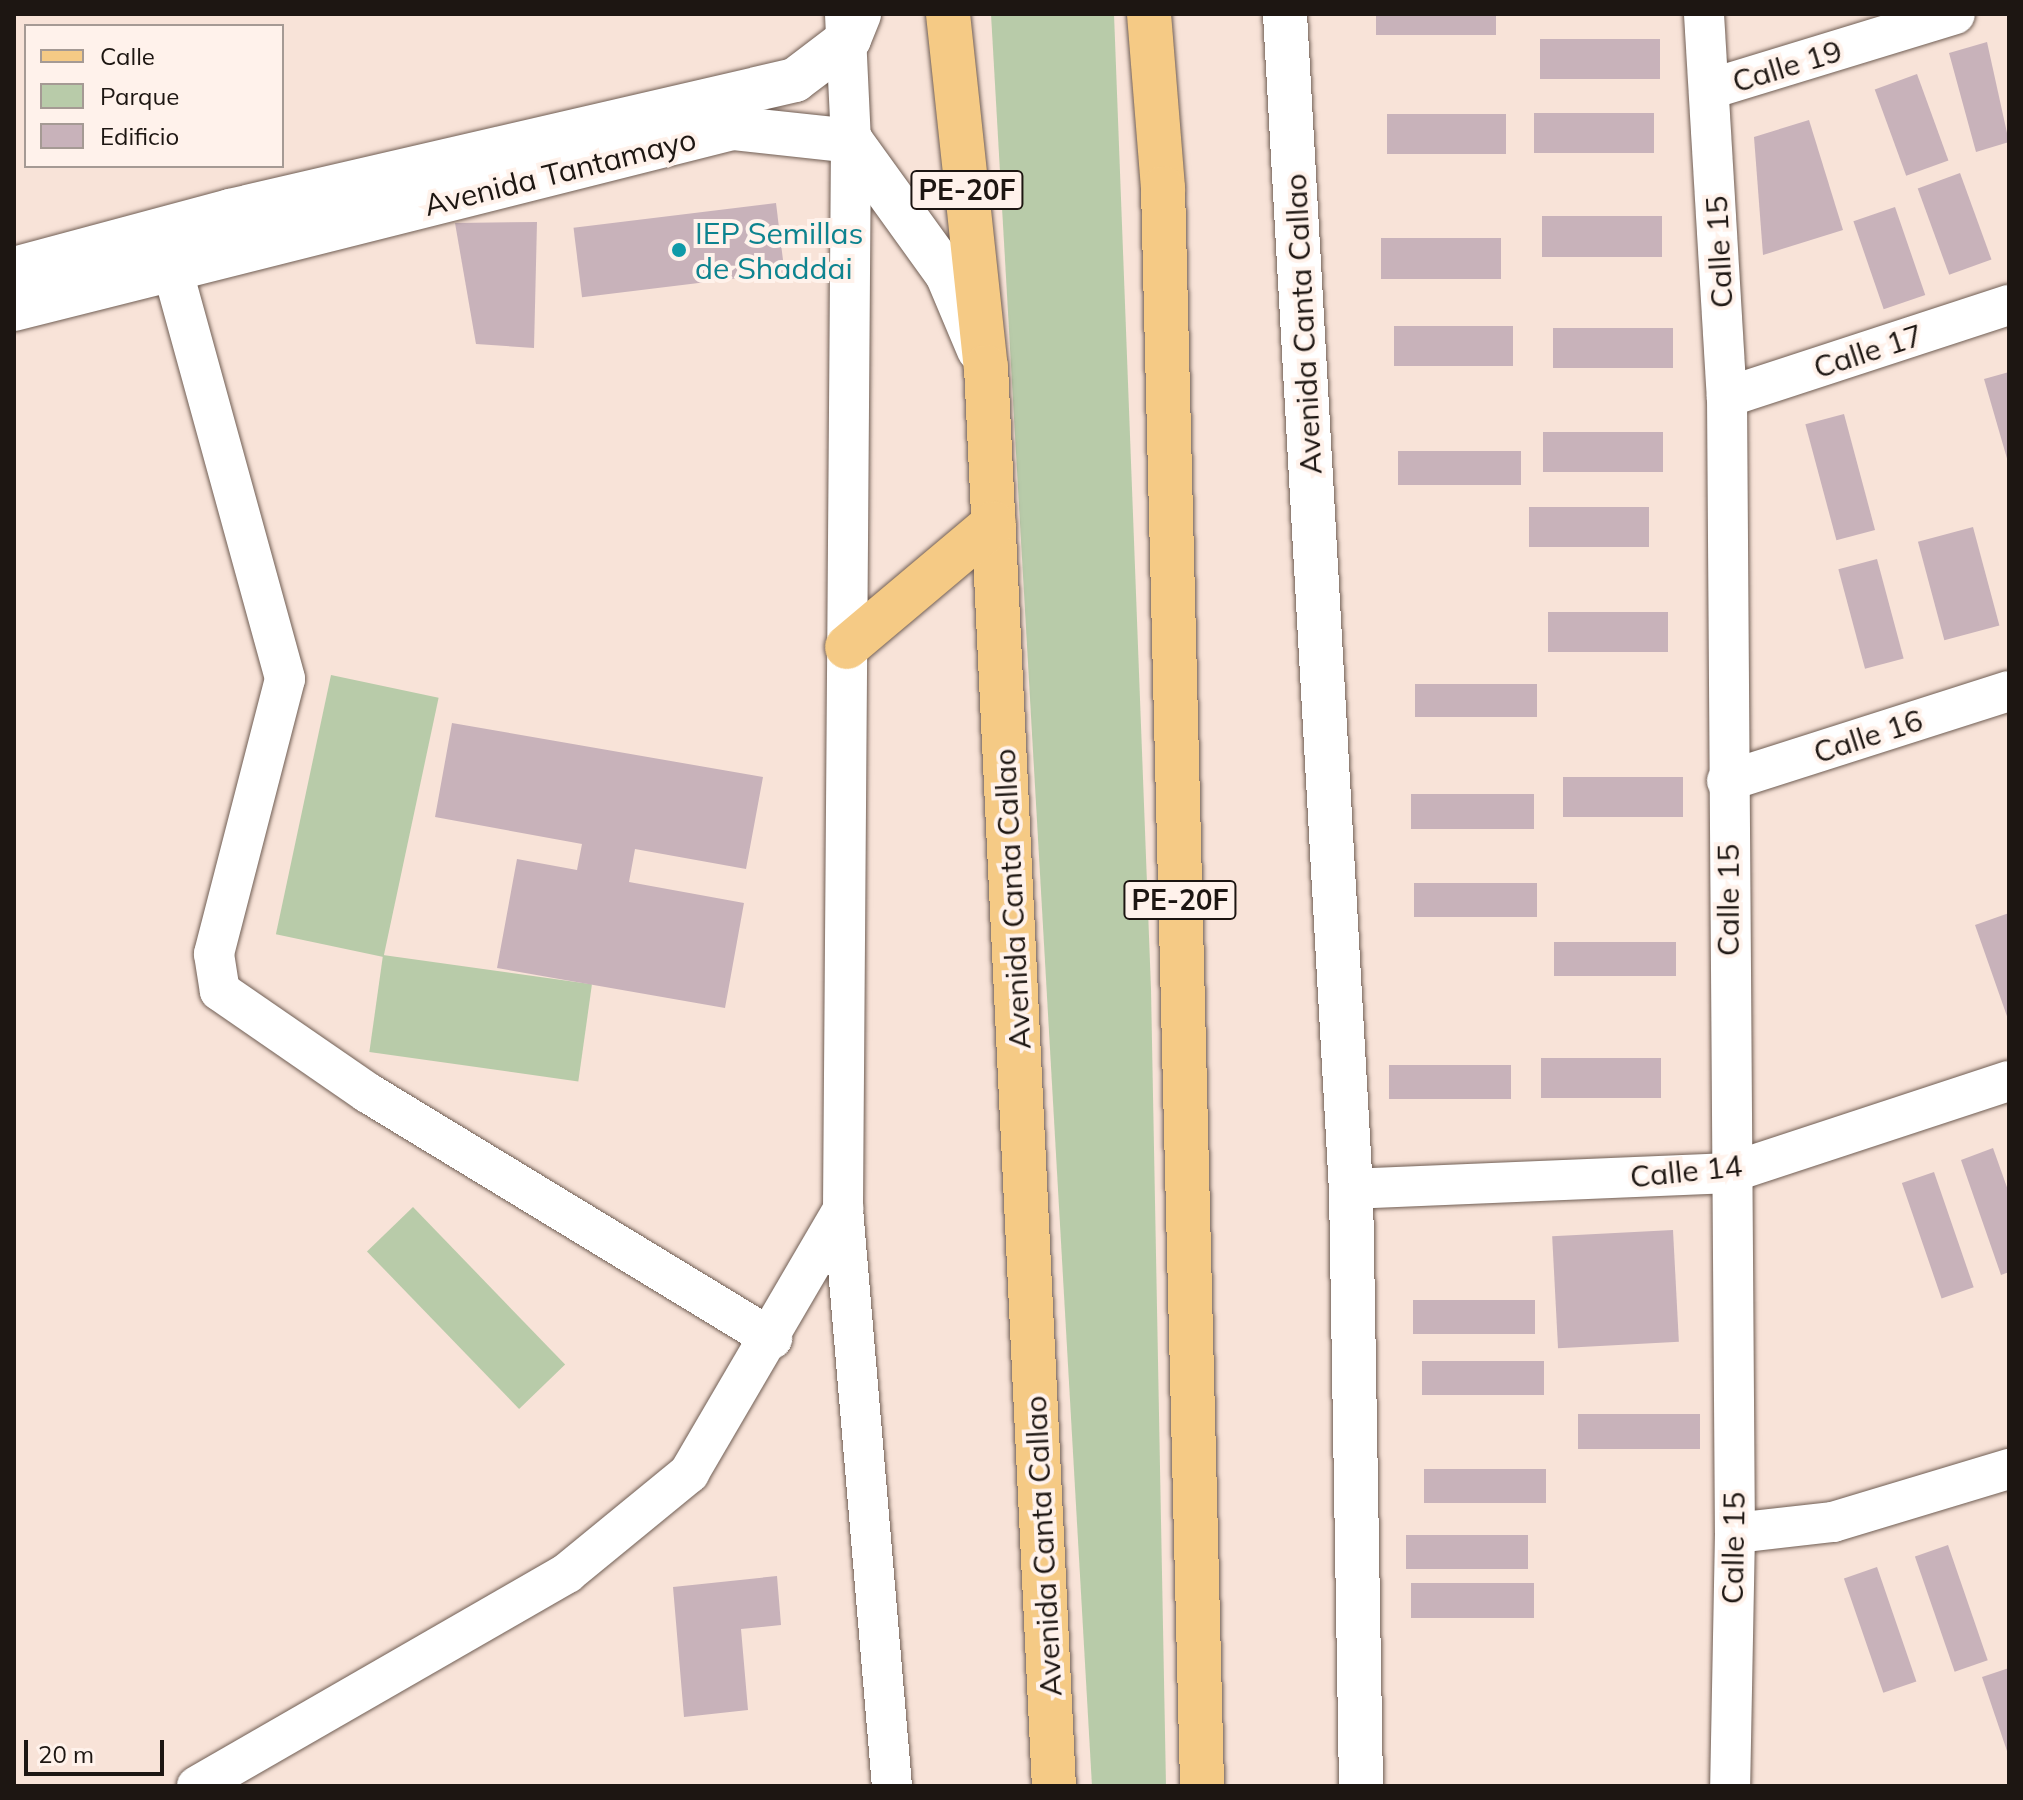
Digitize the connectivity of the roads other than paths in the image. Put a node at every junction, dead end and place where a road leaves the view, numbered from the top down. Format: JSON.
{"nodes":[{"id":1,"x":948,"y":14,"type":"edge"},
{"id":2,"x":1149,"y":14,"type":"edge"},
{"id":3,"x":1285,"y":14,"type":"edge"},
{"id":4,"x":1704,"y":14,"type":"edge"},
{"id":5,"x":1955,"y":14,"type":"edge"},
{"id":6,"x":851,"y":22,"type":"edge"},
{"id":7,"x":1710,"y":89,"type":"junction"},
{"id":8,"x":851,"y":141,"type":"junction"},
{"id":9,"x":172,"y":268,"type":"junction"},
{"id":10,"x":14,"y":269,"type":"edge"},
{"id":11,"x":2009,"y":305,"type":"edge"},
{"id":12,"x":14,"y":309,"type":"edge"},
{"id":13,"x":986,"y":367,"type":"junction"},
{"id":14,"x":1727,"y":397,"type":"junction"},
{"id":15,"x":994,"y":523,"type":"junction"},
{"id":16,"x":847,"y":647,"type":"junction"},
{"id":17,"x":2009,"y":691,"type":"edge"},
{"id":18,"x":1727,"y":781,"type":"junction"},
{"id":19,"x":2009,"y":1081,"type":"edge"},
{"id":20,"x":1729,"y":1173,"type":"junction"},
{"id":21,"x":1351,"y":1189,"type":"junction"},
{"id":22,"x":843,"y":1209,"type":"junction"},
{"id":23,"x":772,"y":1339,"type":"junction"},
{"id":24,"x":2009,"y":1469,"type":"edge"},
{"id":25,"x":1735,"y":1533,"type":"junction"},
{"id":26,"x":197,"y":1786,"type":"edge"},
{"id":27,"x":892,"y":1786,"type":"edge"},
{"id":28,"x":1054,"y":1786,"type":"edge"},
{"id":29,"x":1202,"y":1786,"type":"edge"},
{"id":30,"x":1361,"y":1786,"type":"edge"},
{"id":31,"x":1730,"y":1786,"type":"edge"}],
"edges":[{"from":1,"to":13,"type":"main road","name":"Avenida Canta Callao","number":"PE-20F"},
{"from":2,"to":29,"type":"main road","number":"PE-20F"},
{"from":3,"to":21,"type":"street","name":"Avenida Canta Callao"},
{"from":4,"to":7,"type":"street","name":"Calle 15"},
{"from":5,"to":7,"type":"street","name":"Calle 19"},
{"from":6,"to":8,"type":"street"},
{"from":6,"to":10,"type":"street","name":"Avenida Tantamayo"},
{"from":7,"to":14,"type":"street","name":"Calle 15"},
{"from":8,"to":9,"type":"street","name":"Avenida Tantamayo"},
{"from":8,"to":13,"type":"street"},
{"from":8,"to":16,"type":"street"},
{"from":9,"to":12,"type":"street","name":"Avenida Tantamayo"},
{"from":9,"to":23,"type":"street"},
{"from":11,"to":14,"type":"street","name":"Calle 17"},
{"from":13,"to":15,"type":"main road","name":"Avenida Canta Callao","number":"PE-20F"},
{"from":14,"to":18,"type":"street","name":"Calle 15"},
{"from":15,"to":16,"type":"main road"},
{"from":15,"to":28,"type":"main road","name":"Avenida Canta Callao","number":"PE-20F"},
{"from":16,"to":22,"type":"street"},
{"from":17,"to":18,"type":"street","name":"Calle 16"},
{"from":18,"to":20,"type":"street","name":"Calle 15"},
{"from":19,"to":20,"type":"street","name":"Calle 14"},
{"from":20,"to":21,"type":"street","name":"Calle 14"},
{"from":20,"to":25,"type":"street","name":"Calle 15"},
{"from":21,"to":30,"type":"street","name":"Avenida Canta Callao"},
{"from":22,"to":23,"type":"street"},
{"from":22,"to":27,"type":"street"},
{"from":23,"to":26,"type":"street"},
{"from":24,"to":25,"type":"street"},
{"from":25,"to":31,"type":"street","name":"Calle 15"}]}
